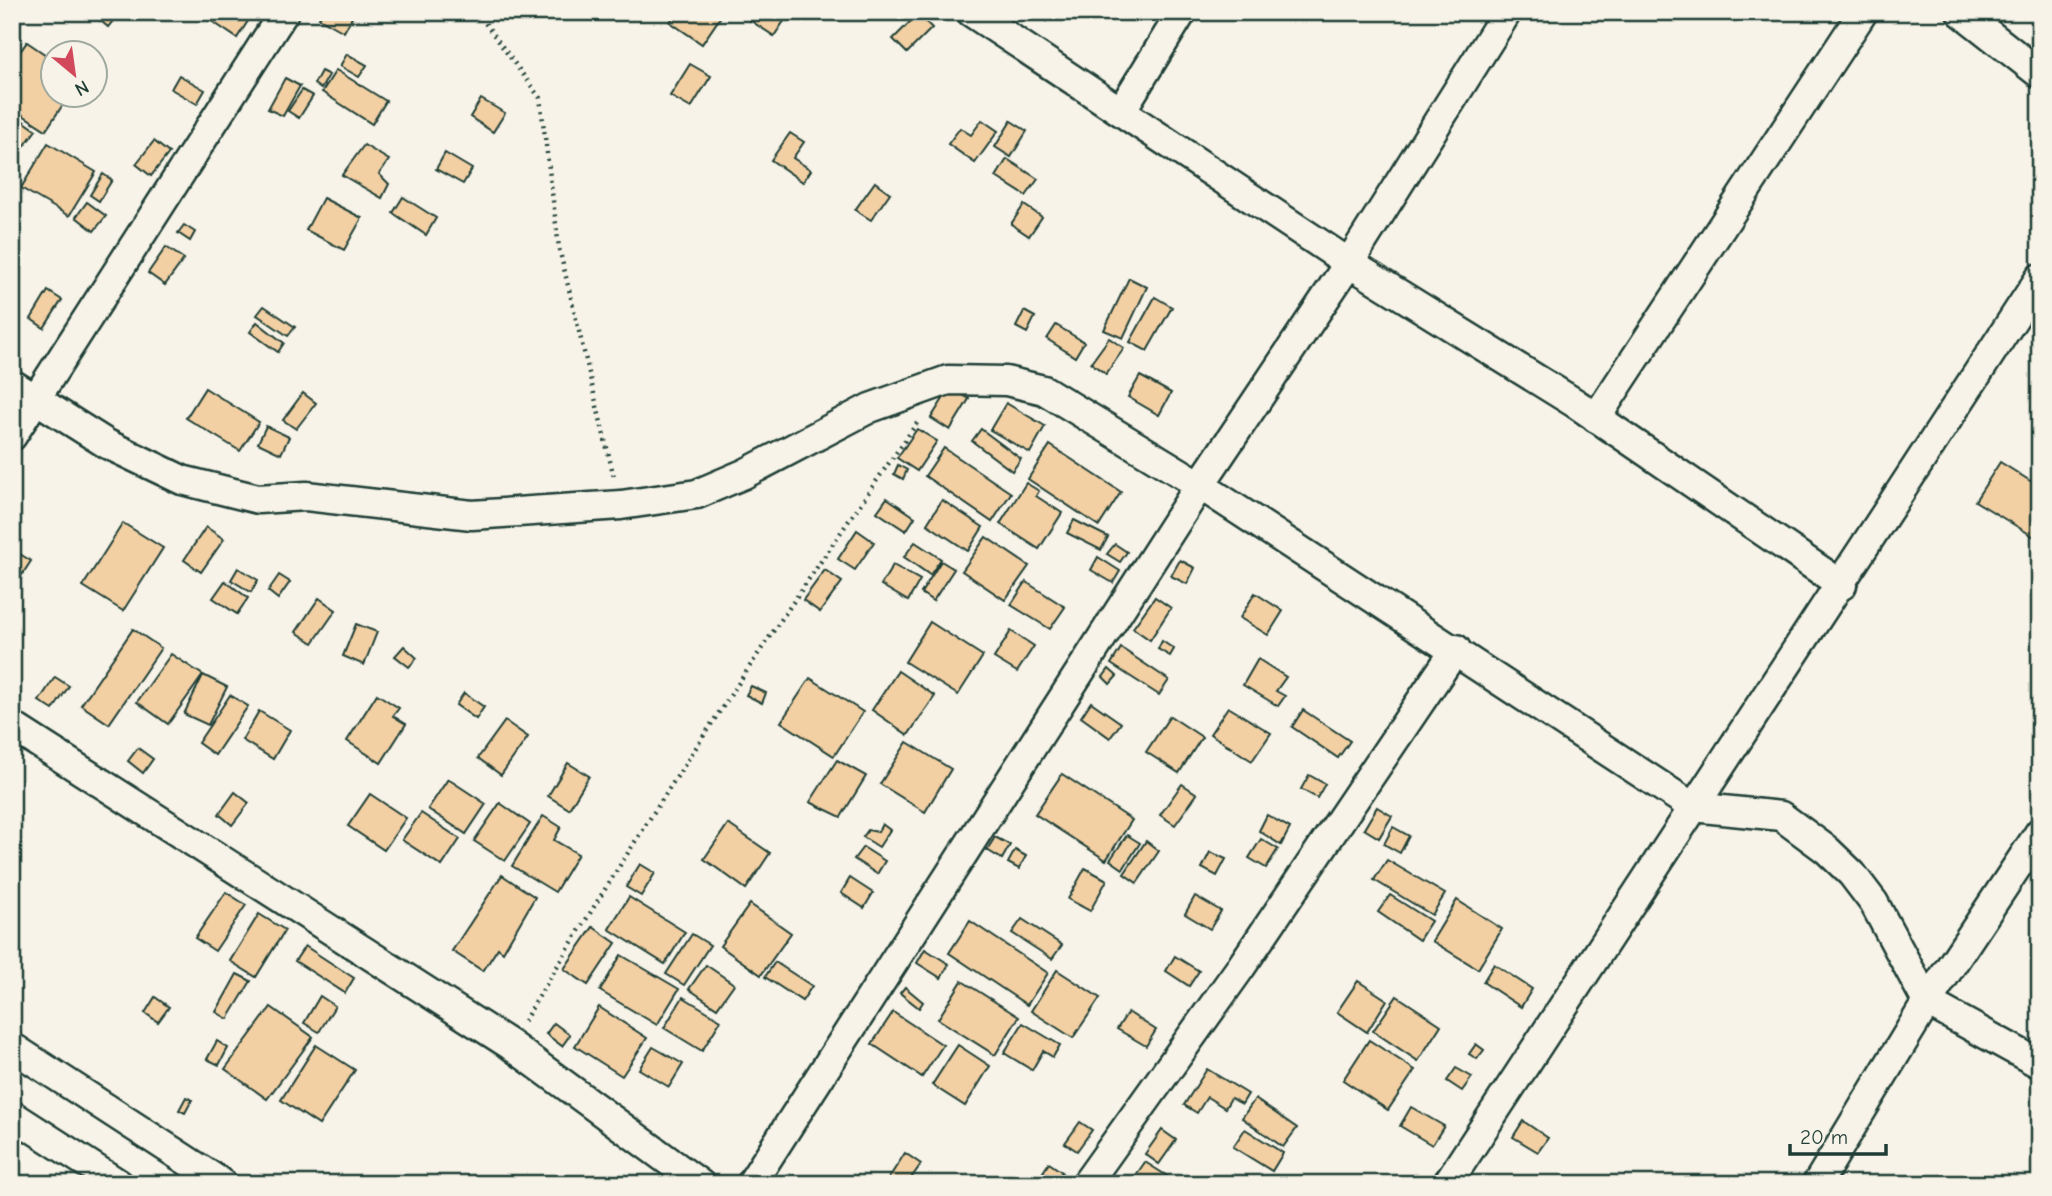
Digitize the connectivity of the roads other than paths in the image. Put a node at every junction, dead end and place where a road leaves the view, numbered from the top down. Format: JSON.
{"nodes":[{"id":1,"x":284,"y":12,"type":"edge"},
{"id":2,"x":971,"y":12,"type":"edge"},
{"id":3,"x":1182,"y":12,"type":"edge"},
{"id":4,"x":1507,"y":12,"type":"edge"},
{"id":5,"x":1863,"y":12,"type":"edge"},
{"id":6,"x":1961,"y":12,"type":"edge"},
{"id":7,"x":2040,"y":74,"type":"edge"},
{"id":8,"x":1121,"y":111,"type":"junction"},
{"id":9,"x":1349,"y":262,"type":"junction"},
{"id":10,"x":2040,"y":278,"type":"edge"},
{"id":11,"x":12,"y":384,"type":"edge"},
{"id":12,"x":35,"y":400,"type":"junction"},
{"id":13,"x":1596,"y":418,"type":"junction"},
{"id":14,"x":12,"y":436,"type":"edge"},
{"id":15,"x":1200,"y":485,"type":"junction"},
{"id":16,"x":1842,"y":585,"type":"junction"},
{"id":17,"x":1455,"y":649,"type":"junction"},
{"id":18,"x":12,"y":726,"type":"edge"},
{"id":19,"x":1693,"y":807,"type":"junction"},
{"id":20,"x":2040,"y":831,"type":"edge"},
{"id":21,"x":1927,"y":1002,"type":"junction"},
{"id":22,"x":12,"y":1047,"type":"edge"},
{"id":23,"x":2040,"y":1064,"type":"edge"},
{"id":24,"x":12,"y":1115,"type":"edge"},
{"id":25,"x":103,"y":1180,"type":"edge"},
{"id":26,"x":223,"y":1184,"type":"edge"},
{"id":27,"x":700,"y":1184,"type":"edge"},
{"id":28,"x":751,"y":1184,"type":"edge"},
{"id":29,"x":1086,"y":1184,"type":"edge"},
{"id":30,"x":1447,"y":1184,"type":"edge"},
{"id":31,"x":1817,"y":1184,"type":"edge"}],
"edges":[{"from":1,"to":12,"type":"street"},
{"from":2,"to":8,"type":"street"},
{"from":3,"to":8,"type":"street"},
{"from":4,"to":9,"type":"street"},
{"from":5,"to":13,"type":"street"},
{"from":6,"to":7,"type":"street"},
{"from":8,"to":9,"type":"street"},
{"from":9,"to":13,"type":"street"},
{"from":9,"to":15,"type":"street"},
{"from":10,"to":16,"type":"street"},
{"from":11,"to":12,"type":"street"},
{"from":12,"to":14,"type":"street"},
{"from":12,"to":15,"type":"street"},
{"from":13,"to":16,"type":"street"},
{"from":15,"to":17,"type":"street"},
{"from":15,"to":28,"type":"street"},
{"from":16,"to":19,"type":"street"},
{"from":17,"to":19,"type":"street"},
{"from":17,"to":29,"type":"street"},
{"from":18,"to":27,"type":"street"},
{"from":19,"to":21,"type":"street"},
{"from":19,"to":30,"type":"street"},
{"from":20,"to":21,"type":"street"},
{"from":21,"to":23,"type":"street"},
{"from":21,"to":31,"type":"street"},
{"from":22,"to":26,"type":"street"},
{"from":24,"to":25,"type":"street"}]}
